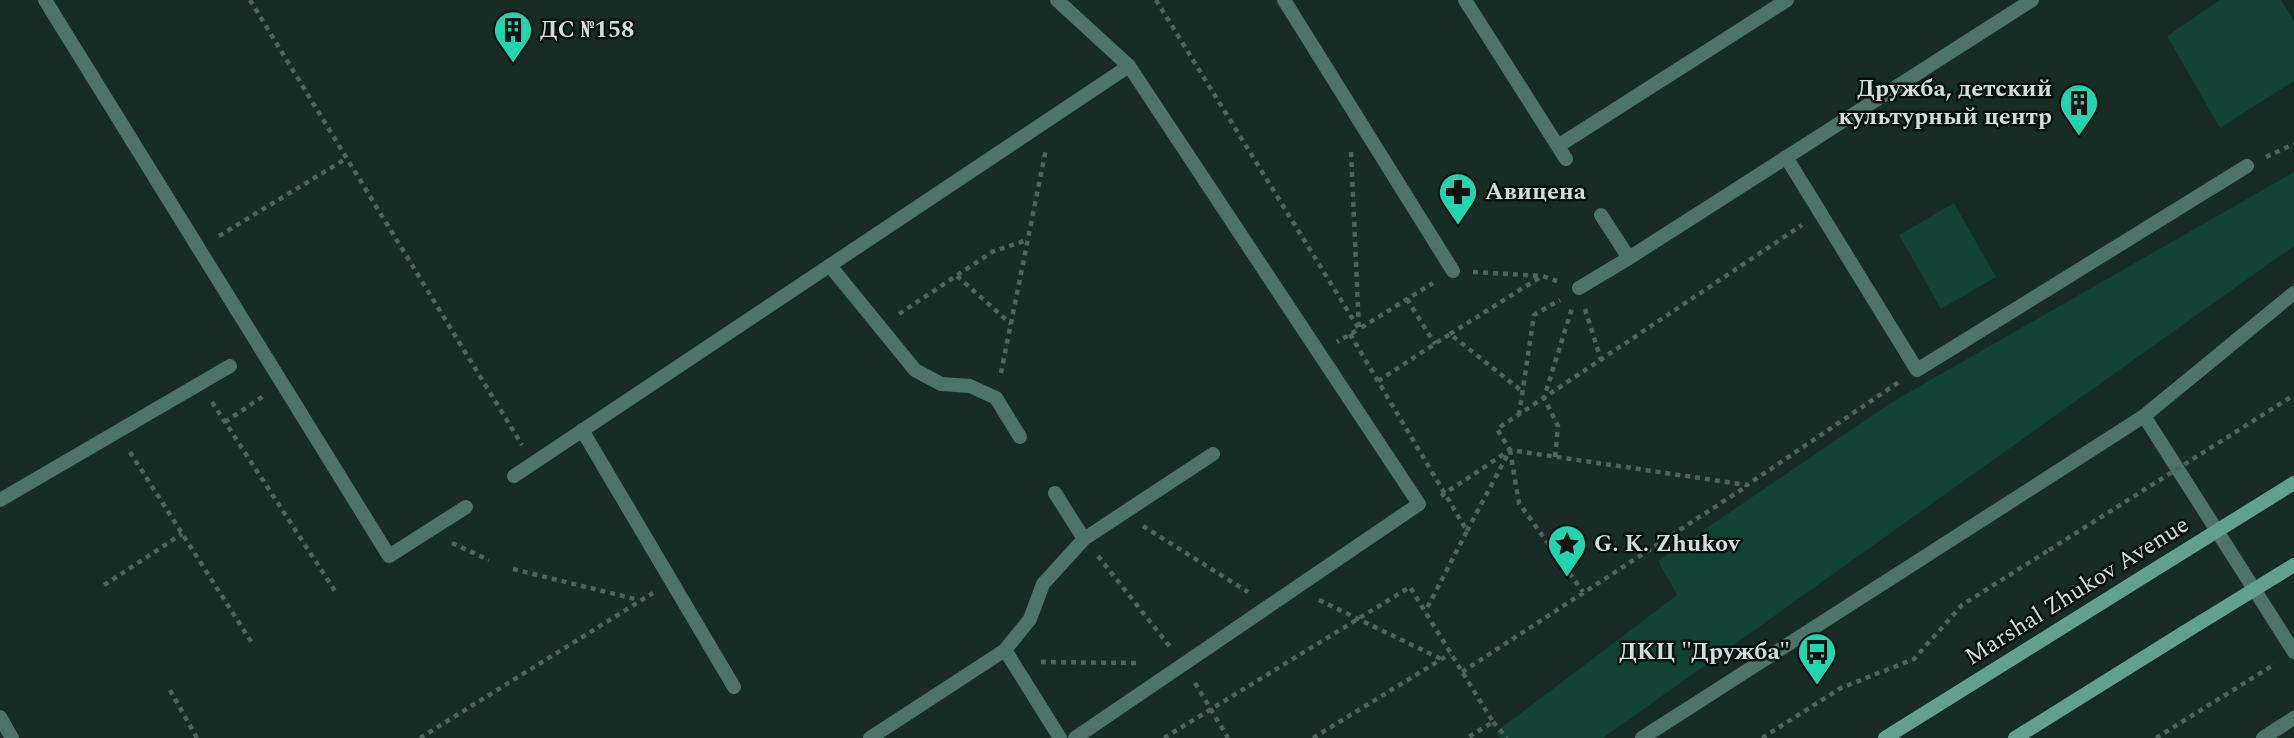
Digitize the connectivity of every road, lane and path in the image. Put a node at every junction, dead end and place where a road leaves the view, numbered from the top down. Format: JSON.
{"nodes":[{"id":1,"x":45,"y":0,"type":"edge"},
{"id":2,"x":250,"y":0,"type":"edge"},
{"id":3,"x":1057,"y":0,"type":"edge"},
{"id":4,"x":1156,"y":0,"type":"edge"},
{"id":5,"x":1284,"y":0,"type":"edge"},
{"id":6,"x":1465,"y":0,"type":"edge"},
{"id":7,"x":1787,"y":0,"type":"edge"},
{"id":8,"x":2032,"y":0,"type":"edge"},
{"id":9,"x":1129,"y":66,"type":"junction"},
{"id":10,"x":1348,"y":103,"type":"junction"},
{"id":11,"x":1053,"y":117,"type":"junction"},
{"id":12,"x":1786,"y":157,"type":"junction"},
{"id":13,"x":347,"y":158,"type":"junction"},
{"id":14,"x":2247,"y":166,"type":"dead end"},
{"id":15,"x":1820,"y":213,"type":"junction"},
{"id":16,"x":1601,"y":215,"type":"dead end"},
{"id":17,"x":1028,"y":240,"type":"junction"},
{"id":18,"x":199,"y":249,"type":"junction"},
{"id":19,"x":1629,"y":258,"type":"junction"},
{"id":20,"x":831,"y":267,"type":"junction"},
{"id":21,"x":1453,"y":271,"type":"junction"},
{"id":22,"x":957,"y":276,"type":"junction"},
{"id":23,"x":1542,"y":276,"type":"junction"},
{"id":24,"x":1579,"y":288,"type":"junction"},
{"id":25,"x":2294,"y":293,"type":"edge"},
{"id":26,"x":1406,"y":299,"type":"junction"},
{"id":27,"x":1011,"y":324,"type":"junction"},
{"id":28,"x":880,"y":326,"type":"junction"},
{"id":29,"x":1359,"y":329,"type":"junction"},
{"id":30,"x":1450,"y":334,"type":"junction"},
{"id":31,"x":1435,"y":344,"type":"junction"},
{"id":32,"x":1320,"y":354,"type":"junction"},
{"id":33,"x":1601,"y":360,"type":"junction"},
{"id":34,"x":230,"y":366,"type":"dead end"},
{"id":35,"x":1917,"y":370,"type":"junction"},
{"id":36,"x":1378,"y":381,"type":"dead end"},
{"id":37,"x":283,"y":383,"type":"junction"},
{"id":38,"x":1522,"y":392,"type":"junction"},
{"id":39,"x":2294,"y":395,"type":"edge"},
{"id":40,"x":996,"y":398,"type":"junction"},
{"id":41,"x":1544,"y":398,"type":"junction"},
{"id":42,"x":1519,"y":415,"type":"junction"},
{"id":43,"x":2144,"y":416,"type":"junction"},
{"id":44,"x":582,"y":430,"type":"junction"},
{"id":45,"x":117,"y":433,"type":"junction"},
{"id":46,"x":1020,"y":438,"type":"dead end"},
{"id":47,"x":1510,"y":450,"type":"junction"},
{"id":48,"x":1213,"y":454,"type":"dead end"},
{"id":49,"x":1555,"y":457,"type":"junction"},
{"id":50,"x":533,"y":463,"type":"junction"},
{"id":51,"x":514,"y":477,"type":"dead end"},
{"id":52,"x":2294,"y":483,"type":"edge"},
{"id":53,"x":1747,"y":485,"type":"junction"},
{"id":54,"x":1055,"y":493,"type":"dead end"},
{"id":55,"x":0,"y":500,"type":"edge"},
{"id":56,"x":1419,"y":504,"type":"junction"},
{"id":57,"x":466,"y":507,"type":"dead end"},
{"id":58,"x":1123,"y":513,"type":"junction"},
{"id":59,"x":427,"y":531,"type":"junction"},
{"id":60,"x":1467,"y":531,"type":"dead end"},
{"id":61,"x":183,"y":534,"type":"junction"},
{"id":62,"x":1084,"y":539,"type":"junction"},
{"id":63,"x":489,"y":560,"type":"dead end"},
{"id":64,"x":2294,"y":565,"type":"edge"},
{"id":65,"x":513,"y":569,"type":"dead end"},
{"id":66,"x":671,"y":581,"type":"junction"},
{"id":67,"x":104,"y":585,"type":"dead end"},
{"id":68,"x":1295,"y":588,"type":"junction"},
{"id":69,"x":335,"y":591,"type":"dead end"},
{"id":70,"x":1583,"y":592,"type":"junction"},
{"id":71,"x":640,"y":601,"type":"junction"},
{"id":72,"x":1270,"y":606,"type":"junction"},
{"id":73,"x":1358,"y":619,"type":"junction"},
{"id":74,"x":253,"y":643,"type":"dead end"},
{"id":75,"x":1005,"y":650,"type":"junction"},
{"id":76,"x":1450,"y":653,"type":"junction"},
{"id":77,"x":2289,"y":655,"type":"edge"},
{"id":78,"x":1441,"y":659,"type":"junction"},
{"id":79,"x":1184,"y":664,"type":"junction"},
{"id":80,"x":1462,"y":672,"type":"junction"},
{"id":81,"x":734,"y":687,"type":"dead end"},
{"id":82,"x":170,"y":690,"type":"dead end"},
{"id":83,"x":0,"y":717,"type":"edge"},
{"id":84,"x":2294,"y":718,"type":"edge"},
{"id":85,"x":1493,"y":722,"type":"junction"},
{"id":86,"x":12,"y":738,"type":"edge"},
{"id":87,"x":197,"y":738,"type":"edge"},
{"id":88,"x":420,"y":738,"type":"edge"},
{"id":89,"x":870,"y":738,"type":"edge"},
{"id":90,"x":1060,"y":738,"type":"edge"},
{"id":91,"x":1075,"y":738,"type":"edge"},
{"id":92,"x":1164,"y":738,"type":"edge"},
{"id":93,"x":1313,"y":738,"type":"edge"},
{"id":94,"x":1467,"y":738,"type":"edge"},
{"id":95,"x":1507,"y":738,"type":"edge"},
{"id":96,"x":1642,"y":738,"type":"edge"},
{"id":97,"x":1762,"y":738,"type":"edge"},
{"id":98,"x":1885,"y":738,"type":"edge"},
{"id":99,"x":2015,"y":738,"type":"edge"},
{"id":100,"x":2156,"y":738,"type":"edge"},
{"id":101,"x":2263,"y":738,"type":"edge"}],
"edges":[{"from":1,"to":18,"type":"street"},
{"from":2,"to":13,"type":"path"},
{"from":3,"to":9,"type":"street"},
{"from":4,"to":29,"type":"path"},
{"from":5,"to":10,"type":"street"},
{"from":6,"to":7,"type":"street"},
{"from":8,"to":12,"type":"street"},
{"from":9,"to":11,"type":"street"},
{"from":9,"to":32,"type":"street"},
{"from":10,"to":21,"type":"street"},
{"from":10,"to":29,"type":"path"},
{"from":11,"to":17,"type":"path"},
{"from":11,"to":20,"type":"street"},
{"from":12,"to":15,"type":"street"},
{"from":12,"to":19,"type":"street"},
{"from":13,"to":18,"type":"path"},
{"from":13,"to":50,"type":"path"},
{"from":14,"to":35,"type":"street"},
{"from":15,"to":33,"type":"path"},
{"from":15,"to":35,"type":"street"},
{"from":16,"to":19,"type":"street"},
{"from":17,"to":22,"type":"path"},
{"from":17,"to":27,"type":"path"},
{"from":18,"to":37,"type":"street"},
{"from":19,"to":24,"type":"street"},
{"from":20,"to":28,"type":"street"},
{"from":20,"to":44,"type":"street"},
{"from":21,"to":23,"type":"path"},
{"from":21,"to":26,"type":"path"},
{"from":22,"to":27,"type":"path"},
{"from":22,"to":28,"type":"path"},
{"from":23,"to":24,"type":"path"},
{"from":23,"to":30,"type":"path"},
{"from":24,"to":33,"type":"path"},
{"from":24,"to":38,"type":"path"},
{"from":24,"to":41,"type":"path"},
{"from":25,"to":43,"type":"street"},
{"from":26,"to":29,"type":"path"},
{"from":26,"to":31,"type":"path"},
{"from":27,"to":40,"type":"path"},
{"from":28,"to":40,"type":"street"},
{"from":29,"to":32,"type":"path"},
{"from":30,"to":31,"type":"path"},
{"from":30,"to":38,"type":"path"},
{"from":31,"to":36,"type":"path"},
{"from":32,"to":56,"type":"street"},
{"from":33,"to":41,"type":"path"},
{"from":34,"to":45,"type":"street"},
{"from":35,"to":53,"type":"path"},
{"from":37,"to":59,"type":"street"},
{"from":37,"to":69,"type":"path"},
{"from":38,"to":42,"type":"path"},
{"from":39,"to":97,"type":"path","bridge":true},
{"from":40,"to":46,"type":"street"},
{"from":41,"to":42,"type":"path"},
{"from":41,"to":49,"type":"path"},
{"from":42,"to":47,"type":"path"},
{"from":43,"to":77,"type":"street"},
{"from":43,"to":96,"type":"street"},
{"from":44,"to":50,"type":"street"},
{"from":44,"to":66,"type":"street"},
{"from":45,"to":55,"type":"street"},
{"from":45,"to":61,"type":"path"},
{"from":47,"to":49,"type":"path"},
{"from":47,"to":56,"type":"path"},
{"from":47,"to":60,"type":"path"},
{"from":47,"to":70,"type":"path"},
{"from":48,"to":58,"type":"street"},
{"from":49,"to":53,"type":"path"},
{"from":50,"to":51,"type":"street"},
{"from":52,"to":98,"type":"main road","name":"Marshal Zhukov Avenue","bridge":true},
{"from":53,"to":70,"type":"path"},
{"from":54,"to":62,"type":"street"},
{"from":56,"to":68,"type":"street"},
{"from":57,"to":59,"type":"street"},
{"from":58,"to":62,"type":"street"},
{"from":58,"to":72,"type":"path"},
{"from":59,"to":63,"type":"path"},
{"from":61,"to":67,"type":"path"},
{"from":61,"to":74,"type":"path"},
{"from":62,"to":75,"type":"street"},
{"from":62,"to":79,"type":"path"},
{"from":64,"to":99,"type":"main road","bridge":true},
{"from":65,"to":71,"type":"path"},
{"from":66,"to":71,"type":"path"},
{"from":66,"to":81,"type":"street"},
{"from":68,"to":72,"type":"street"},
{"from":68,"to":73,"type":"path"},
{"from":70,"to":80,"type":"path"},
{"from":71,"to":88,"type":"path"},
{"from":72,"to":79,"type":"street"},
{"from":73,"to":76,"type":"path"},
{"from":73,"to":78,"type":"path"},
{"from":73,"to":92,"type":"path"},
{"from":75,"to":89,"type":"street"},
{"from":75,"to":90,"type":"street"},
{"from":76,"to":78,"type":"path"},
{"from":76,"to":80,"type":"path"},
{"from":77,"to":100,"type":"path"},
{"from":78,"to":93,"type":"path"},
{"from":79,"to":91,"type":"street"},
{"from":80,"to":85,"type":"path"},
{"from":82,"to":87,"type":"path"},
{"from":83,"to":86,"type":"street"},
{"from":84,"to":101,"type":"street"},
{"from":85,"to":94,"type":"path"},
{"from":85,"to":95,"type":"path"}]}
